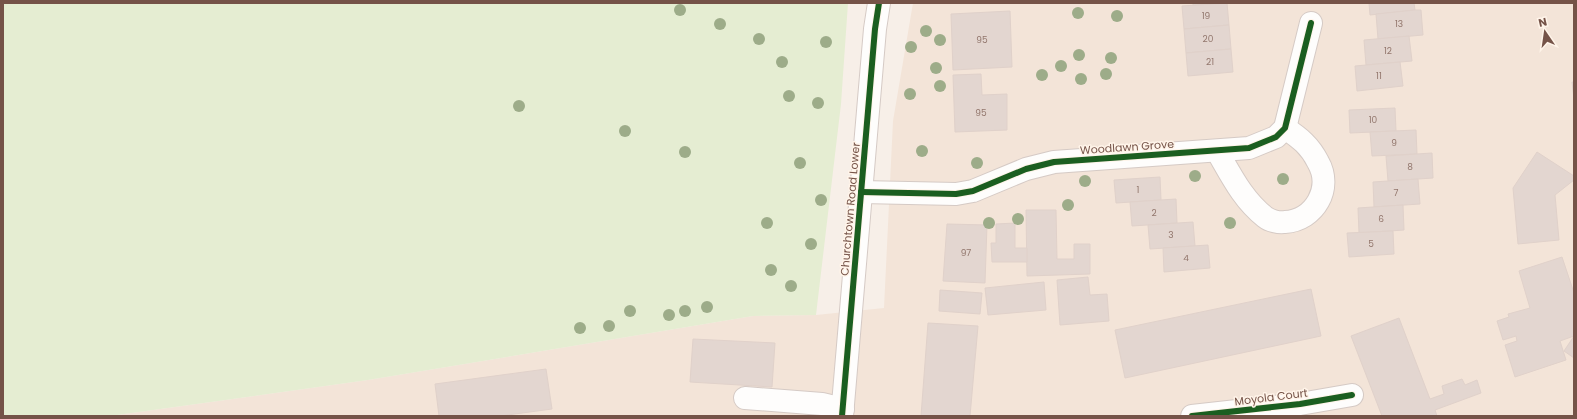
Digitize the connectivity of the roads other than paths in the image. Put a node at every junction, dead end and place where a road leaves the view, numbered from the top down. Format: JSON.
{"nodes":[{"id":1,"x":879,"y":3,"type":"edge"},
{"id":2,"x":1310,"y":22,"type":"dead end"},
{"id":3,"x":1285,"y":128,"type":"junction"},
{"id":4,"x":1217,"y":152,"type":"junction"},
{"id":5,"x":861,"y":192,"type":"junction"},
{"id":6,"x":1352,"y":395,"type":"dead end"},
{"id":7,"x":745,"y":398,"type":"dead end"},
{"id":8,"x":843,"y":413,"type":"edge"},
{"id":9,"x":1192,"y":416,"type":"edge"}],
"edges":[{"from":1,"to":5,"type":"street","name":"Churchtown Road Lower"},
{"from":2,"to":3,"type":"street"},
{"from":3,"to":4,"type":"street","name":"Woodlawn Grove"},
{"from":3,"to":4,"type":"street"},
{"from":4,"to":5,"type":"street","name":"Woodlawn Grove"},
{"from":5,"to":8,"type":"street","name":"Churchtown Road Lower"},
{"from":6,"to":9,"type":"street","name":"Moyola Court"},
{"from":7,"to":8,"type":"street"}]}
